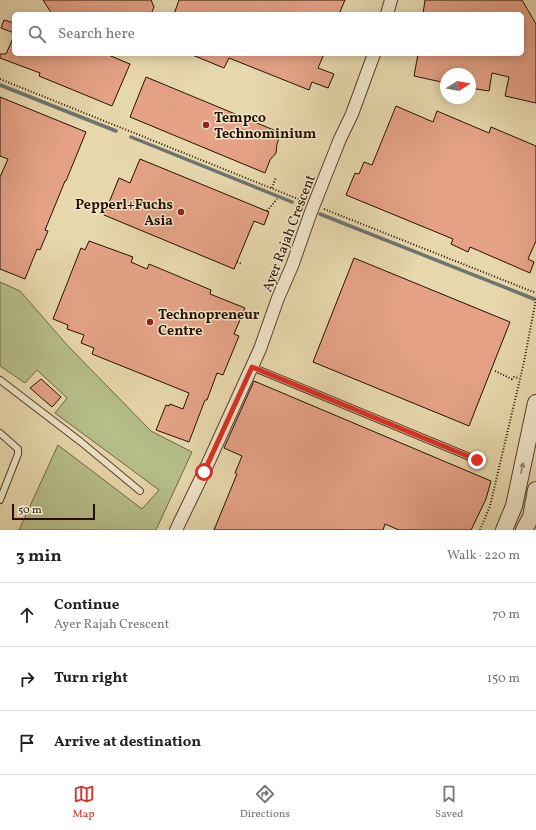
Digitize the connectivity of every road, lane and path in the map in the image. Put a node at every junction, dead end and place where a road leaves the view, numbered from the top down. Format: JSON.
{"nodes":[{"id":1,"x":391,"y":0,"type":"edge"},
{"id":2,"x":388,"y":12,"type":"edge"},
{"id":3,"x":373,"y":56,"type":"edge"},
{"id":4,"x":0,"y":79,"type":"edge"},
{"id":5,"x":276,"y":176,"type":"dead end"},
{"id":6,"x":272,"y":188,"type":"junction"},
{"id":7,"x":277,"y":199,"type":"dead end"},
{"id":8,"x":319,"y":206,"type":"junction"},
{"id":9,"x":267,"y":212,"type":"dead end"},
{"id":10,"x":237,"y":262,"type":"dead end"},
{"id":11,"x":242,"y":264,"type":"dead end"},
{"id":12,"x":536,"y":293,"type":"edge"},
{"id":13,"x":536,"y":299,"type":"edge"},
{"id":14,"x":252,"y":367,"type":"junction"},
{"id":15,"x":495,"y":371,"type":"dead end"},
{"id":16,"x":519,"y":378,"type":"junction"},
{"id":17,"x":0,"y":380,"type":"edge"},
{"id":18,"x":536,"y":403,"type":"edge"},
{"id":19,"x":0,"y":433,"type":"edge"},
{"id":20,"x":477,"y":460,"type":"dead end"},
{"id":21,"x":536,"y":490,"type":"edge"},
{"id":22,"x":140,"y":491,"type":"dead end"},
{"id":23,"x":0,"y":500,"type":"edge"},
{"id":24,"x":176,"y":530,"type":"edge"},
{"id":25,"x":480,"y":530,"type":"edge"},
{"id":26,"x":504,"y":530,"type":"edge"},
{"id":27,"x":524,"y":530,"type":"edge"}],
"edges":[{"from":1,"to":2,"type":"street"},
{"from":3,"to":8,"type":"street","name":"Ayer Rajah Crescent"},
{"from":4,"to":6,"type":"path"},
{"from":5,"to":6,"type":"path"},
{"from":6,"to":8,"type":"path"},
{"from":7,"to":9,"type":"path"},
{"from":8,"to":12,"type":"path"},
{"from":8,"to":14,"type":"street","name":"Ayer Rajah Crescent"},
{"from":10,"to":11,"type":"path"},
{"from":13,"to":16,"type":"path"},
{"from":14,"to":20,"type":"lane"},
{"from":14,"to":24,"type":"street","name":"Ayer Rajah Crescent"},
{"from":15,"to":16,"type":"path"},
{"from":16,"to":25,"type":"path"},
{"from":17,"to":22,"type":"lane"},
{"from":26,"to":18,"type":"street","one_way":true},
{"from":19,"to":23,"type":"lane"},
{"from":21,"to":27,"type":"street"}]}
